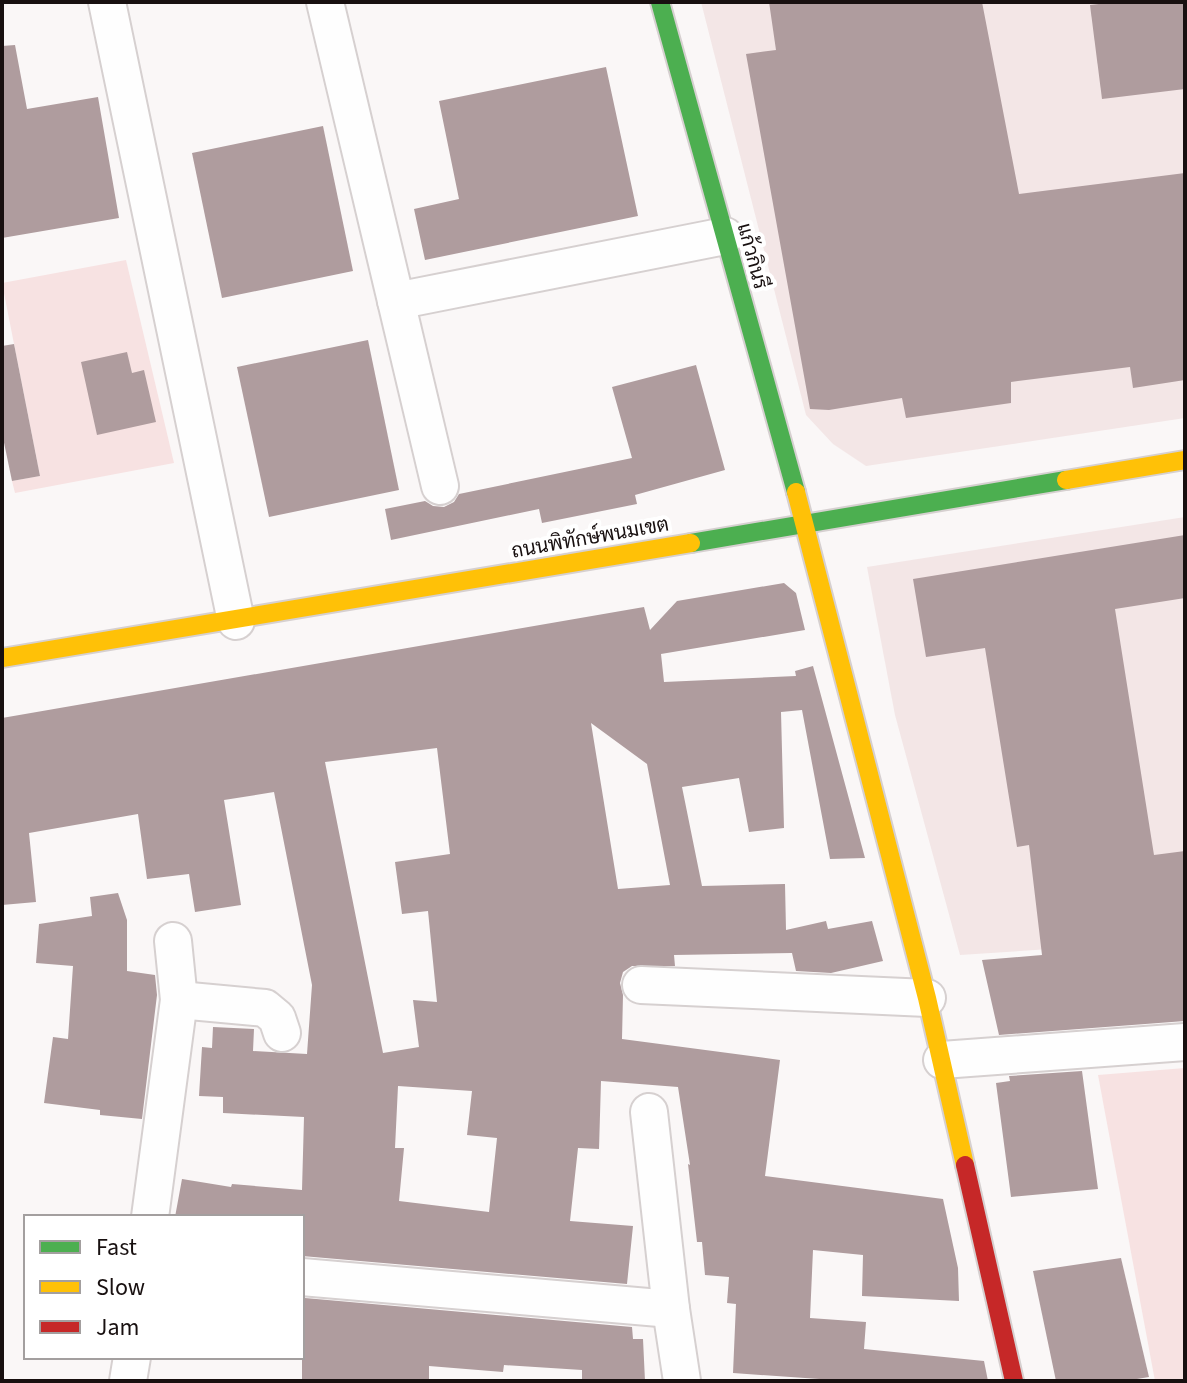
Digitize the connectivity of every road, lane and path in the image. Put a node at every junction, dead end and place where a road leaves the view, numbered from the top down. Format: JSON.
{"nodes":[{"id":1,"x":107,"y":2,"type":"edge"},
{"id":2,"x":325,"y":2,"type":"edge"},
{"id":3,"x":660,"y":2,"type":"edge"},
{"id":4,"x":725,"y":236,"type":"junction"},
{"id":5,"x":396,"y":301,"type":"junction"},
{"id":6,"x":1185,"y":460,"type":"edge"},
{"id":7,"x":440,"y":486,"type":"dead end"},
{"id":8,"x":804,"y":522,"type":"junction"},
{"id":9,"x":236,"y":621,"type":"junction"},
{"id":10,"x":2,"y":658,"type":"edge"},
{"id":11,"x":173,"y":941,"type":"dead end"},
{"id":12,"x":641,"y":985,"type":"dead end"},
{"id":13,"x":927,"y":998,"type":"junction"},
{"id":14,"x":179,"y":1000,"type":"junction"},
{"id":15,"x":282,"y":1033,"type":"dead end"},
{"id":16,"x":1185,"y":1042,"type":"edge"},
{"id":17,"x":942,"y":1060,"type":"junction"},
{"id":18,"x":649,"y":1112,"type":"dead end"},
{"id":19,"x":150,"y":1215,"type":"edge"},
{"id":20,"x":304,"y":1277,"type":"edge"},
{"id":21,"x":671,"y":1309,"type":"junction"},
{"id":22,"x":132,"y":1359,"type":"edge"},
{"id":23,"x":128,"y":1381,"type":"edge"},
{"id":24,"x":682,"y":1381,"type":"edge"},
{"id":25,"x":1014,"y":1381,"type":"edge"}],
"edges":[{"from":1,"to":9,"type":"street"},
{"from":2,"to":5,"type":"street"},
{"from":3,"to":4,"type":"street","name":"แก้วกินรี"},
{"from":4,"to":5,"type":"street"},
{"from":4,"to":8,"type":"street","name":"แก้วกินรี"},
{"from":5,"to":7,"type":"street"},
{"from":6,"to":8,"type":"street","name":"ถนนพิทักษ์พนมเขต"},
{"from":8,"to":9,"type":"street","name":"ถนนพิทักษ์พนมเขต"},
{"from":8,"to":13,"type":"street","name":"แก้วกินรี"},
{"from":9,"to":10,"type":"street","name":"ถนนพิทักษ์พนมเขต"},
{"from":11,"to":14,"type":"street"},
{"from":12,"to":13,"type":"street"},
{"from":13,"to":17,"type":"street","name":"แก้วกินรี"},
{"from":14,"to":15,"type":"street"},
{"from":14,"to":19,"type":"street"},
{"from":16,"to":17,"type":"street"},
{"from":17,"to":25,"type":"street","name":"แก้วกินรี"},
{"from":18,"to":21,"type":"street"},
{"from":20,"to":21,"type":"street"},
{"from":21,"to":24,"type":"street"},
{"from":22,"to":23,"type":"street"}]}
